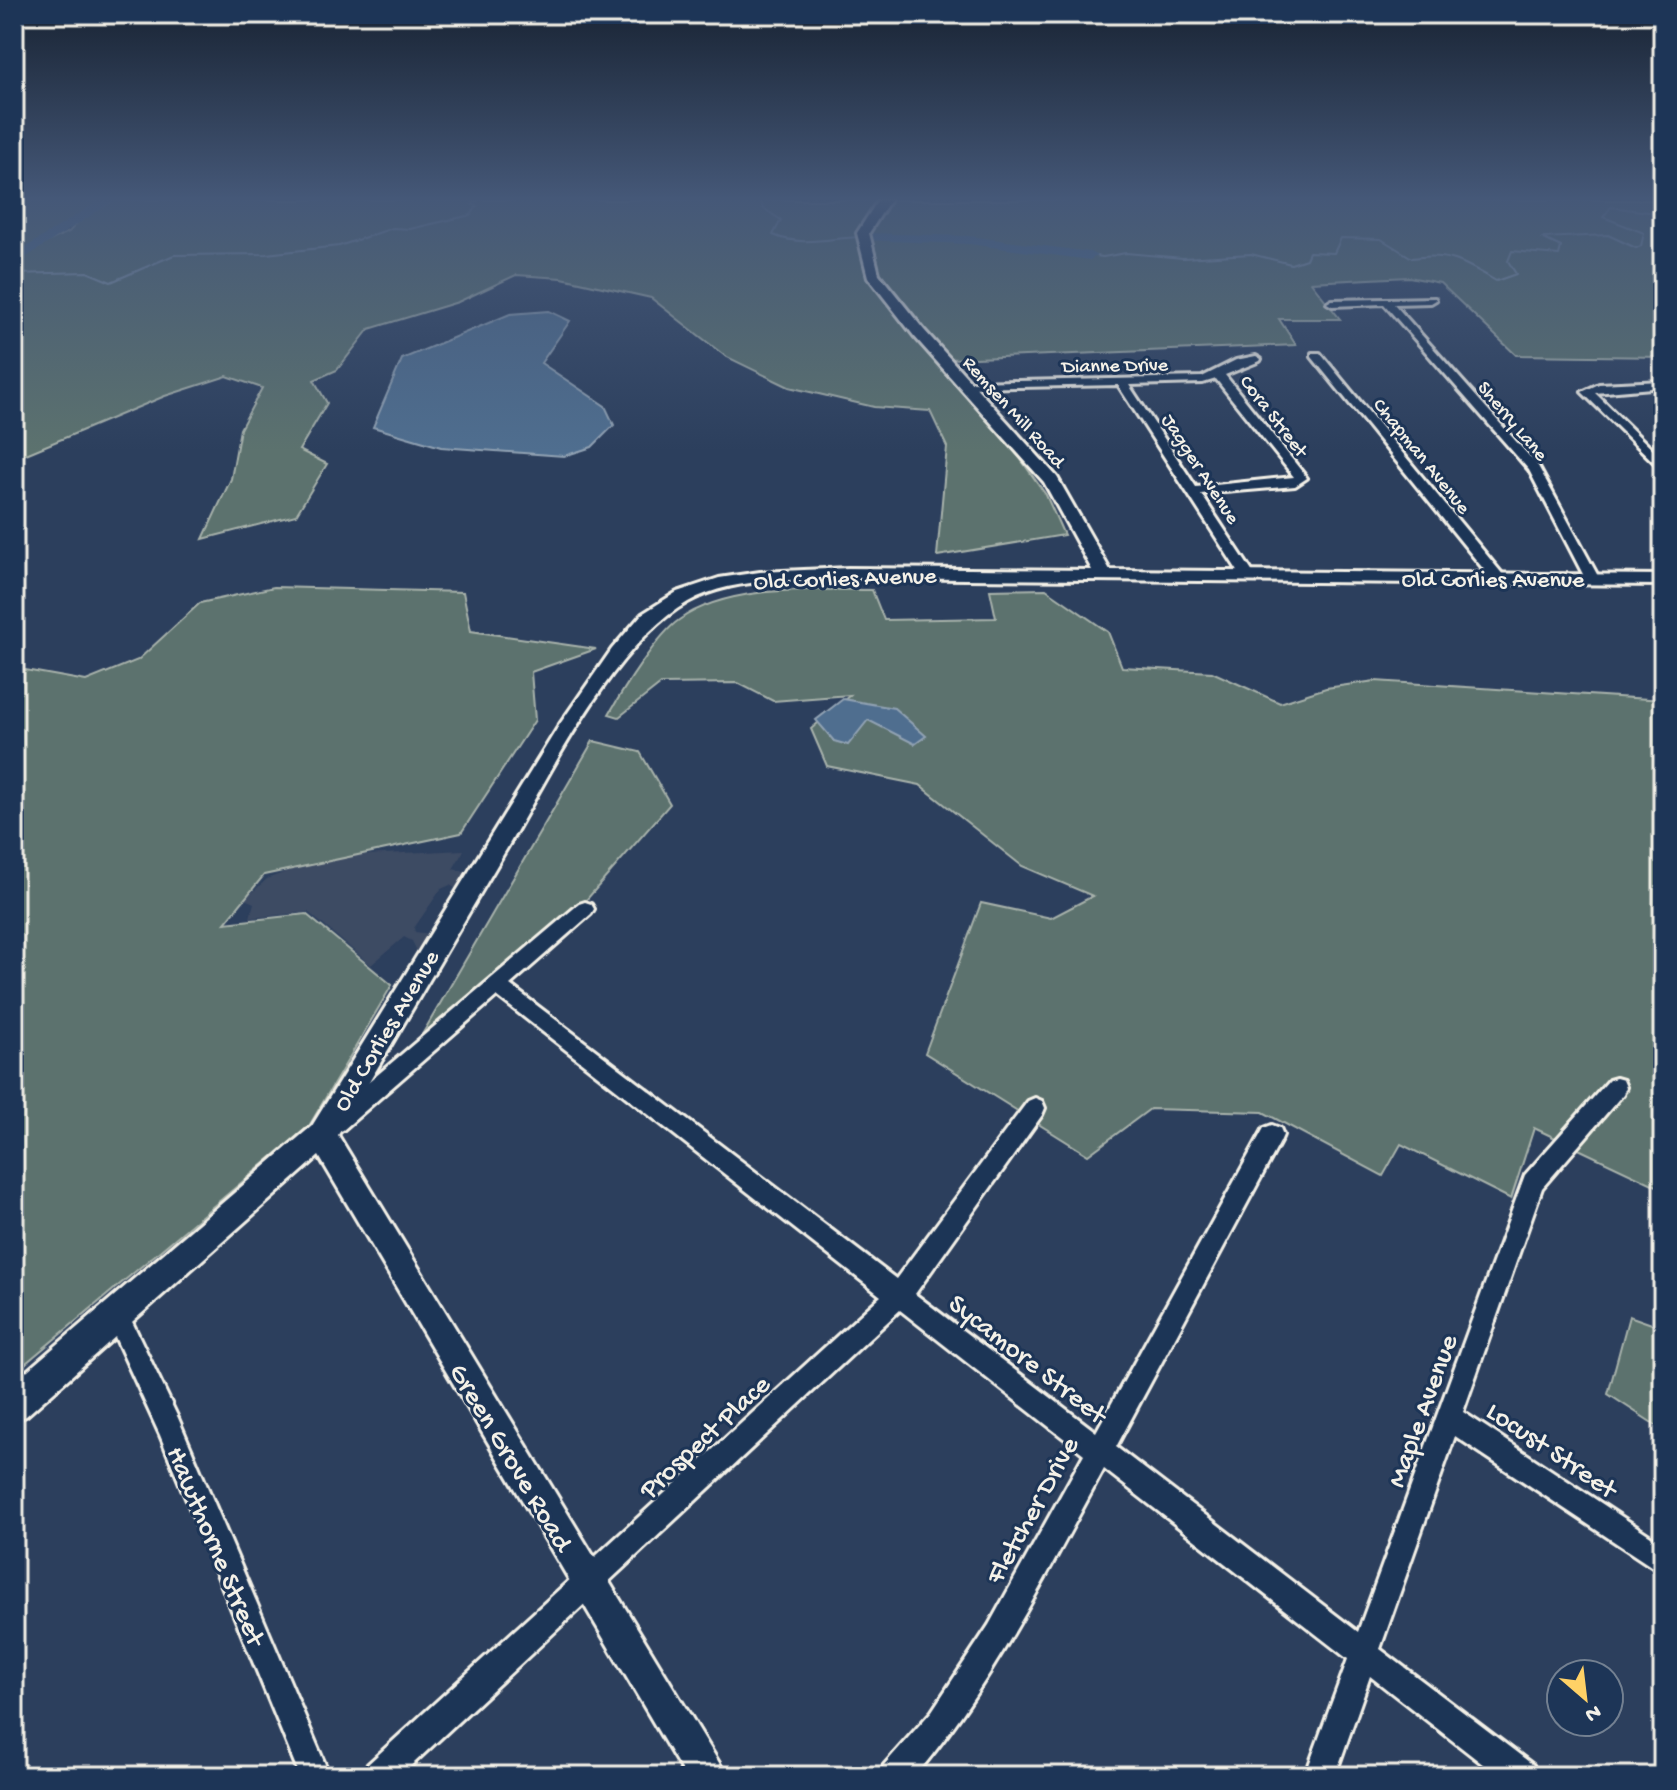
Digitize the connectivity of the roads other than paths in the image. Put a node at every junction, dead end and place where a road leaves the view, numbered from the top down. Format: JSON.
{"nodes":[{"id":1,"x":879,"y":284,"type":"edge"},
{"id":2,"x":1431,"y":300,"type":"dead end"},
{"id":3,"x":1387,"y":302,"type":"junction"},
{"id":4,"x":1332,"y":303,"type":"dead end"},
{"id":5,"x":1316,"y":355,"type":"dead end"},
{"id":6,"x":1256,"y":359,"type":"dead end"},
{"id":7,"x":1219,"y":375,"type":"junction"},
{"id":8,"x":1122,"y":382,"type":"junction"},
{"id":9,"x":1663,"y":384,"type":"edge"},
{"id":10,"x":968,"y":385,"type":"junction"},
{"id":11,"x":1663,"y":467,"type":"edge"},
{"id":12,"x":1193,"y":491,"type":"junction"},
{"id":13,"x":1103,"y":574,"type":"junction"},
{"id":14,"x":1248,"y":576,"type":"junction"},
{"id":15,"x":1592,"y":578,"type":"junction"},
{"id":16,"x":1499,"y":579,"type":"junction"},
{"id":17,"x":1663,"y":580,"type":"edge"},
{"id":18,"x":585,"y":909,"type":"dead end"},
{"id":19,"x":498,"y":986,"type":"junction"},
{"id":20,"x":1616,"y":1087,"type":"dead end"},
{"id":21,"x":1035,"y":1108,"type":"dead end"},
{"id":22,"x":322,"y":1135,"type":"junction"},
{"id":23,"x":1272,"y":1135,"type":"dead end"},
{"id":24,"x":898,"y":1294,"type":"junction"},
{"id":25,"x":117,"y":1315,"type":"junction"},
{"id":26,"x":14,"y":1404,"type":"edge"},
{"id":27,"x":1448,"y":1417,"type":"junction"},
{"id":28,"x":1099,"y":1449,"type":"junction"},
{"id":29,"x":1663,"y":1560,"type":"edge"},
{"id":30,"x":590,"y":1581,"type":"junction"},
{"id":31,"x":1363,"y":1652,"type":"junction"},
{"id":32,"x":315,"y":1776,"type":"edge"},
{"id":33,"x":378,"y":1776,"type":"edge"},
{"id":34,"x":707,"y":1776,"type":"edge"},
{"id":35,"x":895,"y":1776,"type":"edge"},
{"id":36,"x":1320,"y":1776,"type":"edge"},
{"id":37,"x":1522,"y":1776,"type":"edge"}],
"edges":[{"from":1,"to":10,"type":"street","name":"Remsen Mill Road"},
{"from":2,"to":3,"type":"street"},
{"from":3,"to":4,"type":"street"},
{"from":3,"to":15,"type":"street","name":"Sherry Lane"},
{"from":5,"to":16,"type":"street","name":"Chapman Avenue"},
{"from":6,"to":7,"type":"street","name":"Dianne Drive"},
{"from":7,"to":8,"type":"street","name":"Dianne Drive"},
{"from":7,"to":12,"type":"street","name":"Cora Street"},
{"from":8,"to":10,"type":"street","name":"Dianne Drive"},
{"from":8,"to":12,"type":"street","name":"Jagger Avenue"},
{"from":9,"to":11,"type":"street"},
{"from":10,"to":13,"type":"street","name":"Remsen Mill Road"},
{"from":12,"to":14,"type":"street","name":"Jagger Avenue"},
{"from":13,"to":14,"type":"street","name":"Old Corlies Avenue"},
{"from":13,"to":22,"type":"street","name":"Old Corlies Avenue"},
{"from":14,"to":16,"type":"street","name":"Old Corlies Avenue"},
{"from":15,"to":16,"type":"street","name":"Old Corlies Avenue"},
{"from":15,"to":17,"type":"street","name":"Old Corlies Avenue"},
{"from":18,"to":19,"type":"street","name":"Old Corlies Avenue"},
{"from":19,"to":22,"type":"street","name":"Old Corlies Avenue"},
{"from":19,"to":24,"type":"street","name":"Sycamore Street"},
{"from":20,"to":27,"type":"street","name":"Maple Avenue"},
{"from":21,"to":24,"type":"street","name":"Prospect Place"},
{"from":22,"to":25,"type":"street","name":"Old Corlies Avenue"},
{"from":22,"to":30,"type":"street","name":"Green Grove Road"},
{"from":23,"to":28,"type":"street","name":"Fletcher Drive"},
{"from":24,"to":28,"type":"street","name":"Sycamore Street"},
{"from":24,"to":30,"type":"street","name":"Prospect Place"},
{"from":25,"to":26,"type":"street","name":"Old Corlies Avenue"},
{"from":25,"to":32,"type":"street","name":"Hawthorne Street"},
{"from":27,"to":29,"type":"street","name":"Locust Street"},
{"from":27,"to":31,"type":"street","name":"Maple Avenue"},
{"from":28,"to":31,"type":"street","name":"Sycamore Street"},
{"from":28,"to":35,"type":"street","name":"Fletcher Drive"},
{"from":30,"to":33,"type":"street","name":"Prospect Place"},
{"from":30,"to":34,"type":"street","name":"Green Grove Road"},
{"from":31,"to":36,"type":"street","name":"Maple Avenue"},
{"from":31,"to":37,"type":"street","name":"Sycamore Street"}]}
